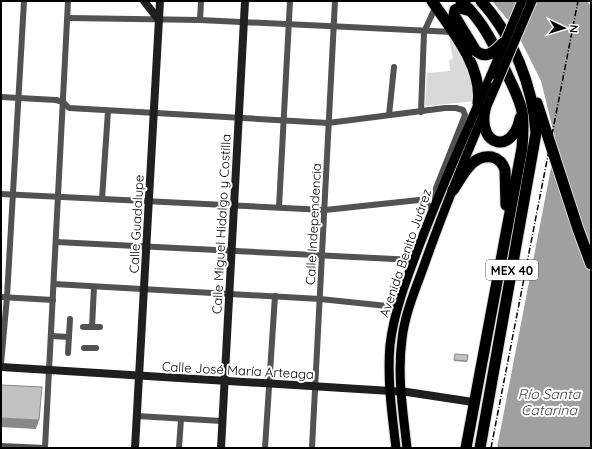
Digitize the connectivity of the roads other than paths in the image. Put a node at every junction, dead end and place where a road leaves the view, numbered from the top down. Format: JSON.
{"nodes":[{"id":1,"x":24,"y":1,"type":"edge"},
{"id":2,"x":68,"y":1,"type":"edge"},
{"id":3,"x":144,"y":1,"type":"edge"},
{"id":4,"x":160,"y":1,"type":"edge"},
{"id":5,"x":201,"y":1,"type":"edge"},
{"id":6,"x":245,"y":1,"type":"edge"},
{"id":7,"x":290,"y":1,"type":"edge"},
{"id":8,"x":336,"y":1,"type":"edge"},
{"id":9,"x":461,"y":1,"type":"edge"},
{"id":10,"x":481,"y":1,"type":"edge"},
{"id":11,"x":522,"y":1,"type":"edge"},
{"id":12,"x":532,"y":1,"type":"edge"},
{"id":13,"x":434,"y":3,"type":"edge"},
{"id":14,"x":471,"y":11,"type":"junction"},
{"id":15,"x":68,"y":18,"type":"junction"},
{"id":16,"x":159,"y":20,"type":"junction"},
{"id":17,"x":200,"y":20,"type":"junction"},
{"id":18,"x":244,"y":22,"type":"junction"},
{"id":19,"x":289,"y":24,"type":"junction"},
{"id":20,"x":334,"y":27,"type":"junction"},
{"id":21,"x":424,"y":32,"type":"junction"},
{"id":22,"x":453,"y":32,"type":"junction"},
{"id":23,"x":503,"y":43,"type":"junction"},
{"id":24,"x":394,"y":67,"type":"dead end"},
{"id":25,"x":529,"y":91,"type":"junction"},
{"id":26,"x":1,"y":97,"type":"edge"},
{"id":27,"x":18,"y":98,"type":"junction"},
{"id":28,"x":63,"y":102,"type":"junction"},
{"id":29,"x":482,"y":106,"type":"junction"},
{"id":30,"x":108,"y":111,"type":"junction"},
{"id":31,"x":421,"y":112,"type":"junction"},
{"id":32,"x":522,"y":112,"type":"junction"},
{"id":33,"x":154,"y":114,"type":"junction"},
{"id":34,"x":389,"y":115,"type":"junction"},
{"id":35,"x":239,"y":117,"type":"junction"},
{"id":36,"x":283,"y":120,"type":"junction"},
{"id":37,"x":328,"y":123,"type":"junction"},
{"id":38,"x":453,"y":190,"type":"junction"},
{"id":39,"x":1,"y":194,"type":"edge"},
{"id":40,"x":12,"y":194,"type":"junction"},
{"id":41,"x":58,"y":196,"type":"junction"},
{"id":42,"x":102,"y":198,"type":"junction"},
{"id":43,"x":149,"y":201,"type":"junction"},
{"id":44,"x":234,"y":205,"type":"junction"},
{"id":45,"x":434,"y":205,"type":"junction"},
{"id":46,"x":279,"y":208,"type":"junction"},
{"id":47,"x":325,"y":210,"type":"junction"},
{"id":48,"x":440,"y":221,"type":"junction"},
{"id":49,"x":506,"y":226,"type":"junction"},
{"id":50,"x":56,"y":242,"type":"junction"},
{"id":51,"x":146,"y":246,"type":"junction"},
{"id":52,"x":232,"y":250,"type":"junction"},
{"id":53,"x":322,"y":255,"type":"junction"},
{"id":54,"x":414,"y":260,"type":"junction"},
{"id":55,"x":591,"y":264,"type":"edge"},
{"id":56,"x":54,"y":284,"type":"junction"},
{"id":57,"x":94,"y":287,"type":"junction"},
{"id":58,"x":144,"y":289,"type":"junction"},
{"id":59,"x":229,"y":294,"type":"junction"},
{"id":60,"x":275,"y":296,"type":"junction"},
{"id":61,"x":4,"y":297,"type":"edge"},
{"id":62,"x":320,"y":299,"type":"junction"},
{"id":63,"x":53,"y":300,"type":"junction"},
{"id":64,"x":397,"y":307,"type":"junction"},
{"id":65,"x":70,"y":319,"type":"dead end"},
{"id":66,"x":83,"y":327,"type":"dead end"},
{"id":67,"x":92,"y":327,"type":"junction"},
{"id":68,"x":100,"y":327,"type":"dead end"},
{"id":69,"x":51,"y":336,"type":"junction"},
{"id":70,"x":69,"y":337,"type":"junction"},
{"id":71,"x":84,"y":348,"type":"dead end"},
{"id":72,"x":96,"y":348,"type":"dead end"},
{"id":73,"x":68,"y":353,"type":"dead end"},
{"id":74,"x":1,"y":364,"type":"edge"},
{"id":75,"x":1,"y":367,"type":"edge"},
{"id":76,"x":49,"y":371,"type":"junction"},
{"id":77,"x":140,"y":376,"type":"junction"},
{"id":78,"x":224,"y":382,"type":"junction"},
{"id":79,"x":269,"y":384,"type":"junction"},
{"id":80,"x":316,"y":387,"type":"junction"},
{"id":81,"x":390,"y":391,"type":"junction"},
{"id":82,"x":400,"y":392,"type":"junction"},
{"id":83,"x":473,"y":402,"type":"junction"},
{"id":84,"x":137,"y":416,"type":"junction"},
{"id":85,"x":181,"y":419,"type":"junction"},
{"id":86,"x":222,"y":421,"type":"junction"},
{"id":87,"x":470,"y":423,"type":"junction"},
{"id":88,"x":1,"y":446,"type":"edge"},
{"id":89,"x":45,"y":448,"type":"edge"},
{"id":90,"x":135,"y":448,"type":"edge"},
{"id":91,"x":179,"y":448,"type":"edge"},
{"id":92,"x":221,"y":448,"type":"edge"},
{"id":93,"x":265,"y":448,"type":"edge"},
{"id":94,"x":312,"y":448,"type":"edge"},
{"id":95,"x":396,"y":448,"type":"edge"},
{"id":96,"x":407,"y":448,"type":"edge"},
{"id":97,"x":466,"y":448,"type":"edge"},
{"id":98,"x":472,"y":448,"type":"edge"},
{"id":99,"x":480,"y":448,"type":"edge"}],
"edges":[{"from":1,"to":27,"type":"street"},
{"from":2,"to":15,"type":"street"},
{"from":3,"to":16,"type":"street"},
{"from":4,"to":16,"type":"street","name":"Calle Guadalupe"},
{"from":5,"to":17,"type":"street"},
{"from":6,"to":18,"type":"street","name":"Calle Miguel Hidalgo y Costilla"},
{"from":7,"to":19,"type":"street"},
{"from":8,"to":20,"type":"street","name":"Calle Independencia"},
{"from":9,"to":14,"type":"highway","number":"MEX 40"},
{"from":10,"to":25,"type":"highway","number":"MEX 40"},
{"from":11,"to":23,"type":"main road","name":"Avenida Benito Juárez","bridge":true},
{"from":12,"to":29,"type":"main road","name":"Avenida Benito Juárez","bridge":true},
{"from":13,"to":21,"type":"street"},
{"from":13,"to":22,"type":"highway"},
{"from":14,"to":23,"type":"highway","bridge":true},
{"from":14,"to":32,"type":"highway","number":"MEX 40"},
{"from":15,"to":16,"type":"street"},
{"from":15,"to":28,"type":"street"},
{"from":16,"to":17,"type":"street"},
{"from":16,"to":33,"type":"street","name":"Calle Guadalupe"},
{"from":17,"to":18,"type":"street"},
{"from":18,"to":19,"type":"street"},
{"from":18,"to":35,"type":"street","name":"Calle Miguel Hidalgo y Costilla"},
{"from":19,"to":20,"type":"street"},
{"from":19,"to":36,"type":"street"},
{"from":20,"to":21,"type":"street"},
{"from":20,"to":37,"type":"street","name":"Calle Independencia"},
{"from":21,"to":22,"type":"street"},
{"from":21,"to":31,"type":"street"},
{"from":22,"to":29,"type":"highway"},
{"from":23,"to":29,"type":"main road","name":"Avenida Benito Juárez","bridge":true},
{"from":24,"to":34,"type":"street"},
{"from":25,"to":55,"type":"highway"},
{"from":25,"to":99,"type":"highway","number":"MEX 40"},
{"from":26,"to":27,"type":"street"},
{"from":27,"to":28,"type":"street"},
{"from":27,"to":40,"type":"street"},
{"from":28,"to":30,"type":"street"},
{"from":28,"to":41,"type":"street"},
{"from":29,"to":32,"type":"highway"},
{"from":29,"to":38,"type":"main road","name":"Avenida Benito Juárez"},
{"from":29,"to":45,"type":"main road","name":"Avenida Benito Juárez"},
{"from":30,"to":33,"type":"street"},
{"from":30,"to":42,"type":"street"},
{"from":31,"to":34,"type":"street"},
{"from":31,"to":45,"type":"street"},
{"from":32,"to":49,"type":"highway","number":"MEX 40"},
{"from":33,"to":35,"type":"street"},
{"from":33,"to":43,"type":"street","name":"Calle Guadalupe"},
{"from":34,"to":37,"type":"street"},
{"from":35,"to":36,"type":"street"},
{"from":35,"to":44,"type":"street","name":"Calle Miguel Hidalgo y Costilla"},
{"from":36,"to":37,"type":"street"},
{"from":36,"to":46,"type":"street"},
{"from":37,"to":47,"type":"street","name":"Calle Independencia"},
{"from":38,"to":48,"type":"main road","name":"Avenida Benito Juárez"},
{"from":38,"to":49,"type":"highway"},
{"from":39,"to":40,"type":"street"},
{"from":40,"to":41,"type":"street"},
{"from":40,"to":61,"type":"street"},
{"from":41,"to":42,"type":"street"},
{"from":41,"to":50,"type":"street"},
{"from":42,"to":43,"type":"street"},
{"from":43,"to":44,"type":"street"},
{"from":43,"to":51,"type":"street","name":"Calle Guadalupe"},
{"from":44,"to":46,"type":"street"},
{"from":44,"to":52,"type":"street","name":"Calle Miguel Hidalgo y Costilla"},
{"from":45,"to":47,"type":"street"},
{"from":45,"to":48,"type":"main road"},
{"from":45,"to":54,"type":"main road","name":"Avenida Benito Juárez"},
{"from":46,"to":47,"type":"street"},
{"from":47,"to":53,"type":"street","name":"Calle Independencia"},
{"from":48,"to":82,"type":"main road","name":"Avenida Benito Juárez"},
{"from":49,"to":83,"type":"highway","number":"MEX 40"},
{"from":50,"to":51,"type":"street"},
{"from":50,"to":56,"type":"street"},
{"from":51,"to":52,"type":"street"},
{"from":51,"to":58,"type":"street","name":"Calle Guadalupe"},
{"from":52,"to":53,"type":"street"},
{"from":52,"to":59,"type":"street","name":"Calle Miguel Hidalgo y Costilla"},
{"from":53,"to":54,"type":"street"},
{"from":53,"to":62,"type":"street","name":"Calle Independencia"},
{"from":54,"to":64,"type":"main road","name":"Avenida Benito Juárez"},
{"from":56,"to":57,"type":"street"},
{"from":56,"to":63,"type":"street"},
{"from":57,"to":58,"type":"street"},
{"from":57,"to":67,"type":"street"},
{"from":58,"to":59,"type":"street"},
{"from":58,"to":77,"type":"street","name":"Calle Guadalupe"},
{"from":59,"to":60,"type":"street"},
{"from":59,"to":78,"type":"street","name":"Calle Miguel Hidalgo y Costilla"},
{"from":60,"to":62,"type":"street"},
{"from":60,"to":79,"type":"street"},
{"from":61,"to":63,"type":"street"},
{"from":61,"to":74,"type":"street"},
{"from":62,"to":64,"type":"street"},
{"from":62,"to":80,"type":"street","name":"Calle Independencia"},
{"from":63,"to":69,"type":"street"},
{"from":64,"to":81,"type":"main road","name":"Avenida Benito Juárez"},
{"from":65,"to":70,"type":"street"},
{"from":66,"to":67,"type":"street"},
{"from":67,"to":68,"type":"street"},
{"from":69,"to":70,"type":"street"},
{"from":69,"to":76,"type":"street"},
{"from":70,"to":73,"type":"street"},
{"from":71,"to":72,"type":"street"},
{"from":75,"to":76,"type":"street","name":"Calle José María Arteaga"},
{"from":76,"to":77,"type":"street","name":"Calle José María Arteaga"},
{"from":76,"to":89,"type":"street"},
{"from":77,"to":78,"type":"street","name":"Calle José María Arteaga"},
{"from":77,"to":84,"type":"street","name":"Calle Guadalupe"},
{"from":78,"to":79,"type":"street","name":"Calle José María Arteaga"},
{"from":78,"to":86,"type":"street","name":"Calle Miguel Hidalgo y Costilla"},
{"from":79,"to":80,"type":"street","name":"Calle José María Arteaga"},
{"from":79,"to":93,"type":"street"},
{"from":80,"to":81,"type":"street","name":"Calle José María Arteaga"},
{"from":80,"to":94,"type":"street","name":"Calle Independencia"},
{"from":81,"to":82,"type":"street","name":"Calle José María Arteaga"},
{"from":81,"to":95,"type":"main road","name":"Avenida Benito Juárez"},
{"from":82,"to":83,"type":"street","name":"Calle José María Arteaga"},
{"from":82,"to":96,"type":"main road","name":"Avenida Benito Juárez"},
{"from":83,"to":87,"type":"highway","number":"MEX 40"},
{"from":84,"to":85,"type":"street"},
{"from":84,"to":90,"type":"street","name":"Calle Guadalupe"},
{"from":85,"to":86,"type":"street"},
{"from":85,"to":91,"type":"street"},
{"from":86,"to":92,"type":"street","name":"Calle Miguel Hidalgo y Costilla"},
{"from":87,"to":97,"type":"highway","number":"MEX 40"},
{"from":87,"to":98,"type":"highway"},
{"from":88,"to":89,"type":"street"}]}
